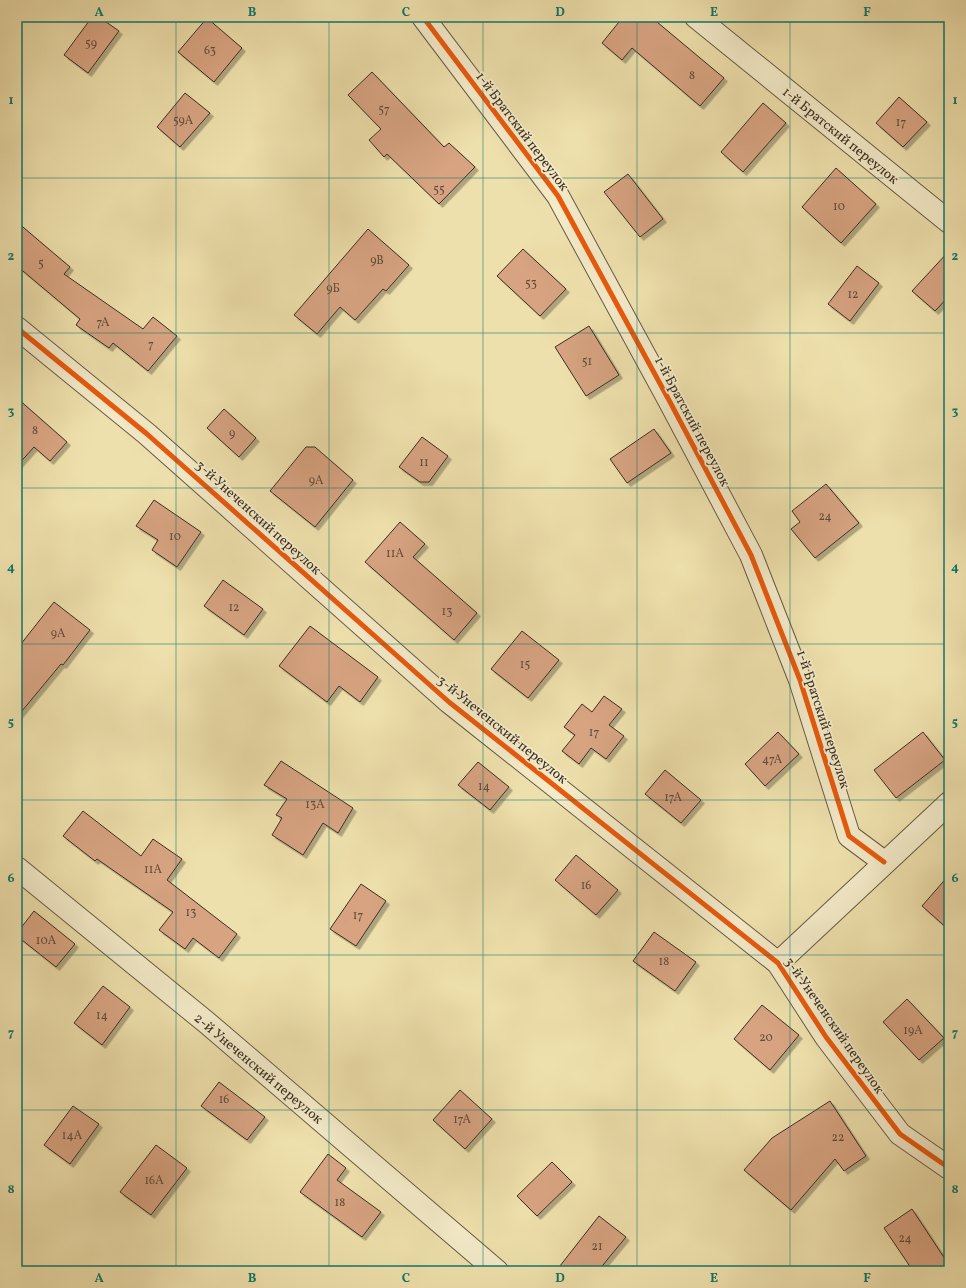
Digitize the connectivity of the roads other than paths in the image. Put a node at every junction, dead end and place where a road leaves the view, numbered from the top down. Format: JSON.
{"nodes":[{"id":1,"x":423,"y":17,"type":"edge"},
{"id":2,"x":696,"y":17,"type":"edge"},
{"id":3,"x":949,"y":222,"type":"edge"},
{"id":4,"x":17,"y":328,"type":"edge"},
{"id":5,"x":949,"y":803,"type":"edge"},
{"id":6,"x":884,"y":862,"type":"junction"},
{"id":7,"x":17,"y":868,"type":"edge"},
{"id":8,"x":778,"y":963,"type":"junction"},
{"id":9,"x":949,"y":1168,"type":"edge"},
{"id":10,"x":498,"y":1271,"type":"edge"}],
"edges":[{"from":1,"to":6,"type":"street","name":"1-й Братский переулок"},
{"from":2,"to":3,"type":"street","name":"1-й Братский переулок"},
{"from":4,"to":8,"type":"street","name":"3-й Унеченский переулок"},
{"from":5,"to":6,"type":"street"},
{"from":6,"to":8,"type":"street"},
{"from":7,"to":10,"type":"street","name":"2-й Унеченский переулок"},
{"from":8,"to":9,"type":"street","name":"3-й Унеченский переулок"}]}
